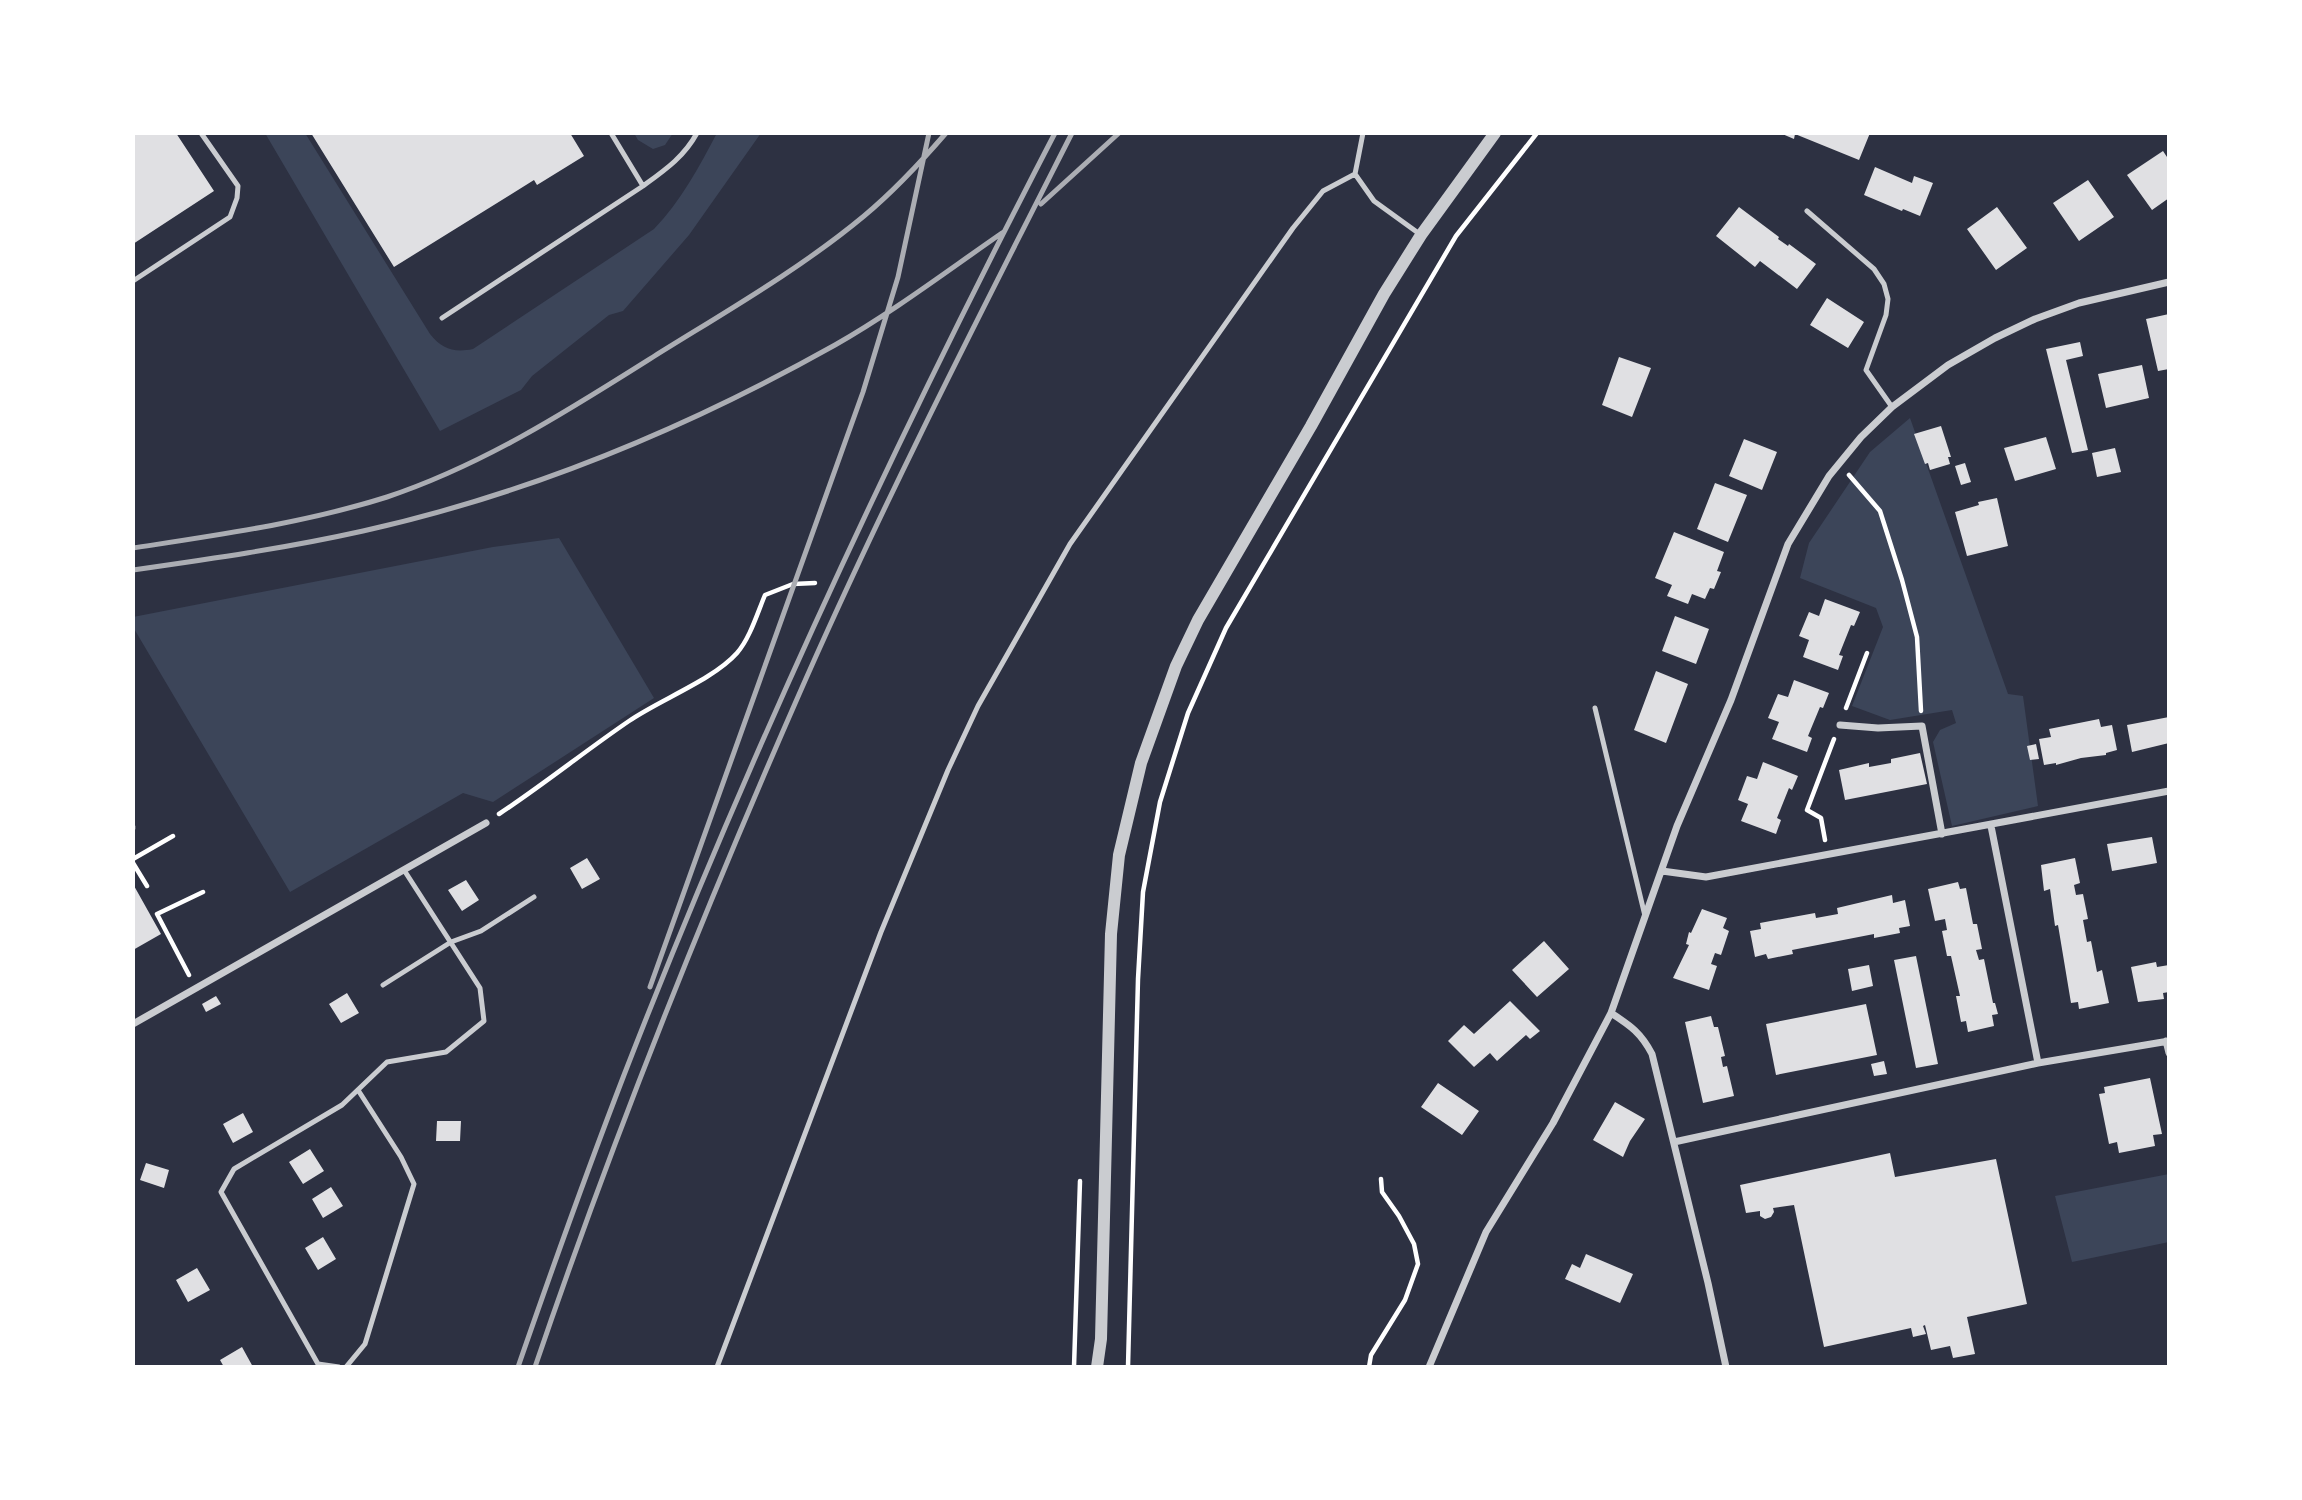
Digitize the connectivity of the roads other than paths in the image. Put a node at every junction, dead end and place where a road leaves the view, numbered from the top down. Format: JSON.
{"nodes":[{"id":1,"x":201,"y":133,"type":"edge"},
{"id":2,"x":611,"y":133,"type":"edge"},
{"id":3,"x":697,"y":133,"type":"edge"},
{"id":4,"x":1363,"y":133,"type":"edge"},
{"id":5,"x":1495,"y":133,"type":"edge"},
{"id":6,"x":1354,"y":174,"type":"junction"},
{"id":7,"x":643,"y":186,"type":"junction"},
{"id":8,"x":1807,"y":211,"type":"dead end"},
{"id":9,"x":1421,"y":235,"type":"junction"},
{"id":10,"x":133,"y":281,"type":"edge"},
{"id":11,"x":2169,"y":282,"type":"edge"},
{"id":12,"x":442,"y":318,"type":"dead end"},
{"id":13,"x":1892,"y":407,"type":"junction"},
{"id":14,"x":1595,"y":708,"type":"dead end"},
{"id":15,"x":1839,"y":725,"type":"road end"},
{"id":16,"x":2169,"y":791,"type":"edge"},
{"id":17,"x":486,"y":822,"type":"road end"},
{"id":18,"x":1991,"y":826,"type":"junction"},
{"id":19,"x":1942,"y":834,"type":"junction"},
{"id":20,"x":404,"y":870,"type":"junction"},
{"id":21,"x":1662,"y":872,"type":"junction"},
{"id":22,"x":534,"y":897,"type":"dead end"},
{"id":23,"x":1646,"y":918,"type":"junction"},
{"id":24,"x":451,"y":942,"type":"junction"},
{"id":25,"x":383,"y":985,"type":"dead end"},
{"id":26,"x":1611,"y":1013,"type":"junction"},
{"id":27,"x":133,"y":1024,"type":"edge"},
{"id":28,"x":2168,"y":1041,"type":"edge"},
{"id":29,"x":2169,"y":1054,"type":"edge"},
{"id":30,"x":2038,"y":1063,"type":"junction"},
{"id":31,"x":358,"y":1090,"type":"junction"},
{"id":32,"x":1674,"y":1142,"type":"junction"},
{"id":33,"x":1100,"y":1364,"type":"edge"},
{"id":34,"x":339,"y":1367,"type":"edge"},
{"id":35,"x":346,"y":1367,"type":"edge"},
{"id":36,"x":717,"y":1367,"type":"edge"},
{"id":37,"x":1429,"y":1367,"type":"edge"},
{"id":38,"x":1726,"y":1367,"type":"edge"}],
"edges":[{"from":1,"to":10,"type":"lane"},
{"from":2,"to":7,"type":"lane"},
{"from":3,"to":7,"type":"lane"},
{"from":4,"to":6,"type":"lane"},
{"from":5,"to":9,"type":"street"},
{"from":6,"to":9,"type":"lane"},
{"from":6,"to":36,"type":"lane"},
{"from":7,"to":12,"type":"lane"},
{"from":8,"to":13,"type":"lane"},
{"from":9,"to":33,"type":"street"},
{"from":11,"to":13,"type":"street"},
{"from":13,"to":21,"type":"street"},
{"from":14,"to":23,"type":"lane"},
{"from":15,"to":19,"type":"street"},
{"from":16,"to":18,"type":"street"},
{"from":17,"to":20,"type":"street"},
{"from":18,"to":19,"type":"street"},
{"from":18,"to":30,"type":"street"},
{"from":19,"to":21,"type":"street"},
{"from":20,"to":24,"type":"lane"},
{"from":20,"to":27,"type":"street"},
{"from":21,"to":23,"type":"street"},
{"from":22,"to":24,"type":"lane"},
{"from":23,"to":26,"type":"street"},
{"from":24,"to":25,"type":"lane"},
{"from":24,"to":31,"type":"lane"},
{"from":26,"to":32,"type":"street"},
{"from":26,"to":37,"type":"street"},
{"from":28,"to":29,"type":"street"},
{"from":28,"to":30,"type":"street"},
{"from":30,"to":32,"type":"street"},
{"from":31,"to":34,"type":"lane"},
{"from":31,"to":35,"type":"lane"},
{"from":32,"to":38,"type":"street"}]}
